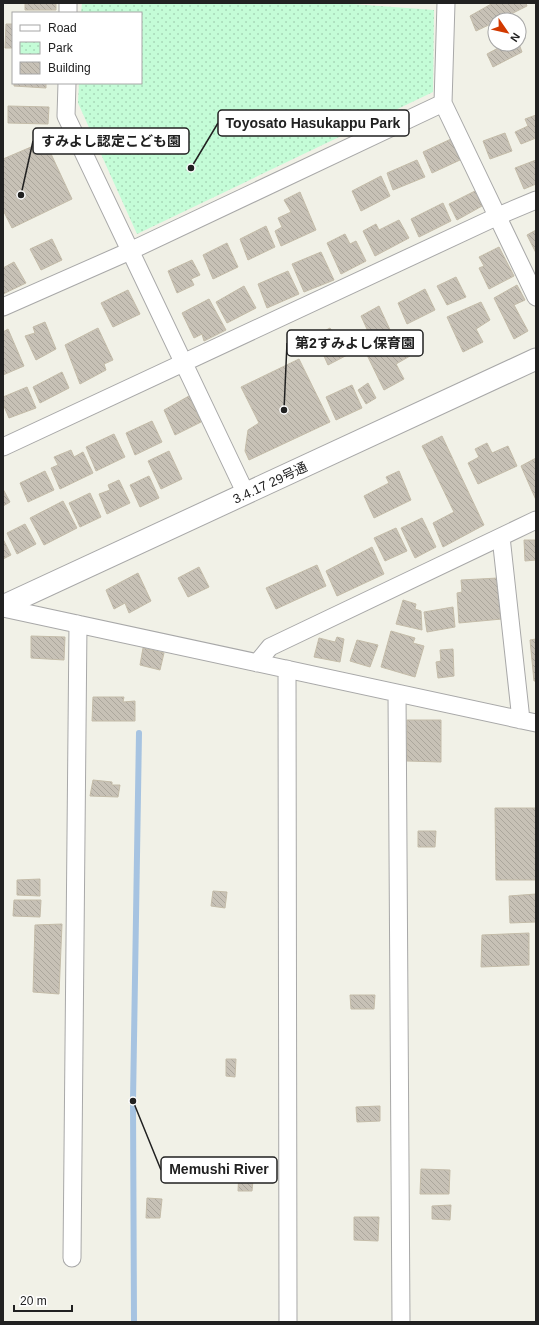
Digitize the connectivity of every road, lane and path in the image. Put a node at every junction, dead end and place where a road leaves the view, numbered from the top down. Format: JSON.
{"nodes":[{"id":1,"x":446,"y":3,"type":"edge"},
{"id":2,"x":67,"y":84,"type":"edge"},
{"id":3,"x":443,"y":103,"type":"junction"},
{"id":4,"x":536,"y":200,"type":"edge"},
{"id":5,"x":498,"y":216,"type":"junction"},
{"id":6,"x":130,"y":251,"type":"junction"},
{"id":7,"x":536,"y":297,"type":"edge"},
{"id":8,"x":3,"y":307,"type":"edge"},
{"id":9,"x":536,"y":359,"type":"edge"},
{"id":10,"x":184,"y":363,"type":"junction"},
{"id":11,"x":3,"y":447,"type":"edge"},
{"id":12,"x":246,"y":494,"type":"junction"},
{"id":13,"x":536,"y":520,"type":"edge"},
{"id":14,"x":501,"y":537,"type":"junction"},
{"id":15,"x":3,"y":607,"type":"edge"},
{"id":16,"x":78,"y":624,"type":"junction"},
{"id":17,"x":257,"y":663,"type":"junction"},
{"id":18,"x":287,"y":669,"type":"junction"},
{"id":19,"x":397,"y":693,"type":"junction"},
{"id":20,"x":528,"y":722,"type":"edge"},
{"id":21,"x":72,"y":1258,"type":"dead end"},
{"id":22,"x":288,"y":1322,"type":"edge"},
{"id":23,"x":401,"y":1322,"type":"edge"}],
"edges":[{"from":1,"to":3,"type":"street"},
{"from":2,"to":6,"type":"street"},
{"from":3,"to":5,"type":"street"},
{"from":3,"to":6,"type":"street"},
{"from":4,"to":5,"type":"street"},
{"from":5,"to":7,"type":"street"},
{"from":5,"to":10,"type":"street"},
{"from":6,"to":8,"type":"street"},
{"from":6,"to":10,"type":"street"},
{"from":9,"to":12,"type":"street","name":"3.4.17 29号通"},
{"from":10,"to":11,"type":"street"},
{"from":10,"to":12,"type":"street"},
{"from":12,"to":15,"type":"street","name":"3.4.17 29号通"},
{"from":13,"to":14,"type":"street"},
{"from":14,"to":17,"type":"street"},
{"from":14,"to":20,"type":"street"},
{"from":15,"to":16,"type":"street"},
{"from":16,"to":17,"type":"street"},
{"from":16,"to":21,"type":"street"},
{"from":17,"to":18,"type":"street"},
{"from":18,"to":19,"type":"street"},
{"from":18,"to":22,"type":"street"},
{"from":19,"to":20,"type":"street"},
{"from":19,"to":23,"type":"street"}]}
